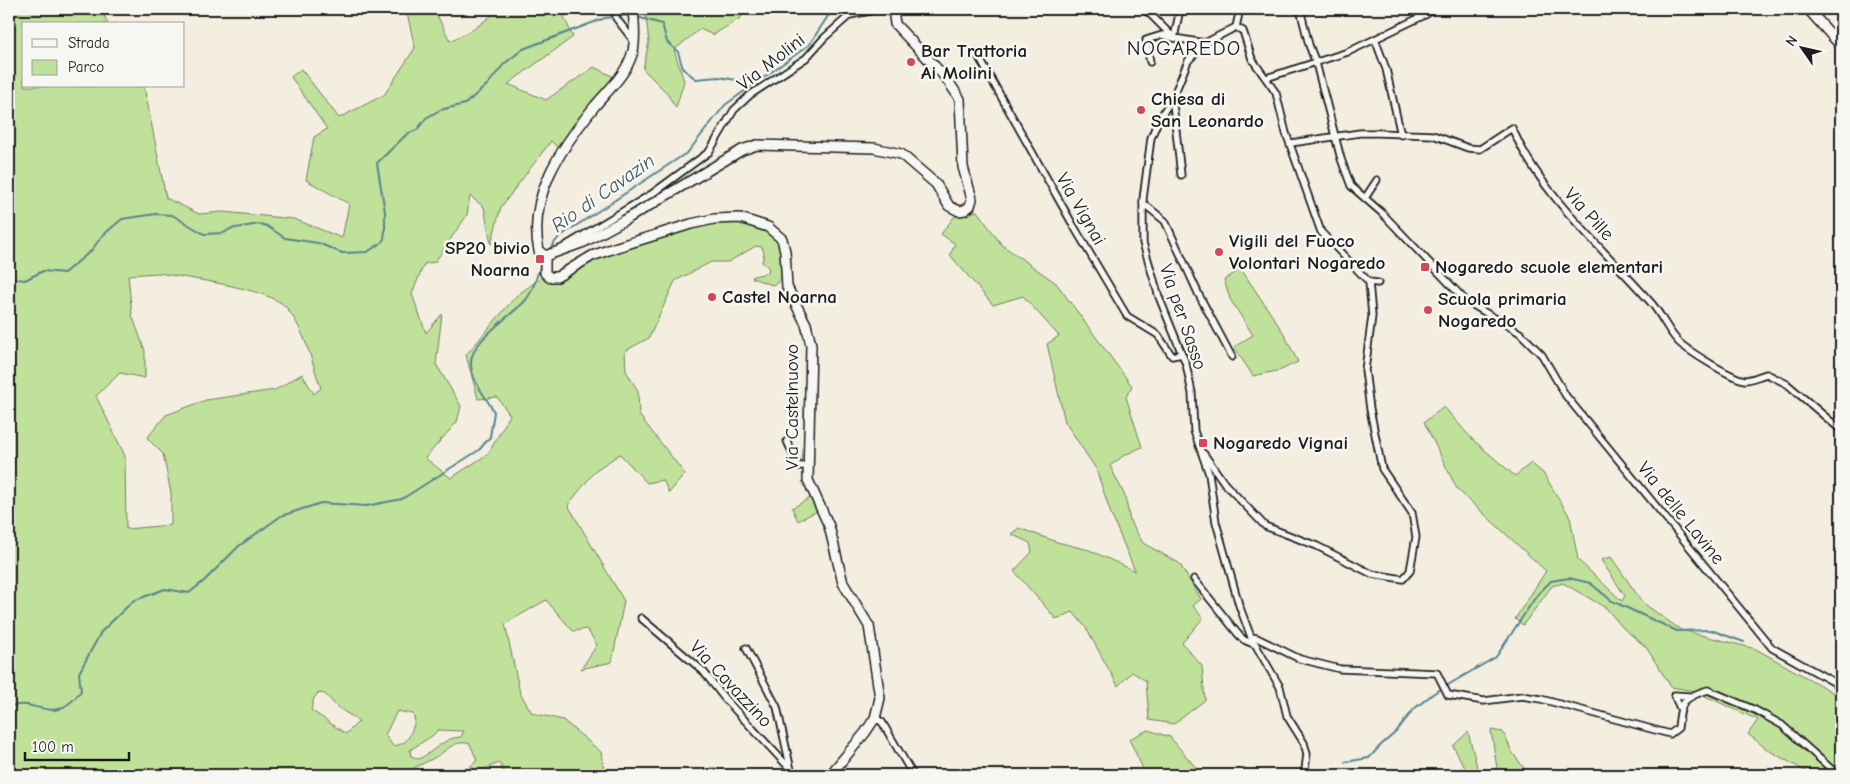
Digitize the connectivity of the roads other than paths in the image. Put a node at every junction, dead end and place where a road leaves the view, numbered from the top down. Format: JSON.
{"nodes":[{"id":1,"x":633,"y":9,"type":"edge"},
{"id":2,"x":880,"y":9,"type":"edge"},
{"id":3,"x":893,"y":9,"type":"edge"},
{"id":4,"x":1145,"y":9,"type":"edge"},
{"id":5,"x":1180,"y":9,"type":"edge"},
{"id":6,"x":1240,"y":9,"type":"edge"},
{"id":7,"x":1300,"y":9,"type":"edge"},
{"id":8,"x":1808,"y":9,"type":"edge"},
{"id":9,"x":616,"y":10,"type":"edge"},
{"id":10,"x":1427,"y":14,"type":"dead end"},
{"id":11,"x":1236,"y":26,"type":"junction"},
{"id":12,"x":1174,"y":38,"type":"junction"},
{"id":13,"x":1375,"y":39,"type":"junction"},
{"id":14,"x":634,"y":42,"type":"junction"},
{"id":15,"x":1205,"y":43,"type":"junction"},
{"id":16,"x":1841,"y":46,"type":"edge"},
{"id":17,"x":976,"y":52,"type":"dead end"},
{"id":18,"x":1150,"y":62,"type":"dead end"},
{"id":19,"x":1316,"y":63,"type":"junction"},
{"id":20,"x":1266,"y":78,"type":"junction"},
{"id":21,"x":1173,"y":104,"type":"dead end"},
{"id":22,"x":1402,"y":135,"type":"junction"},
{"id":23,"x":1335,"y":137,"type":"junction"},
{"id":24,"x":1291,"y":143,"type":"junction"},
{"id":25,"x":1181,"y":175,"type":"dead end"},
{"id":26,"x":1377,"y":180,"type":"dead end"},
{"id":27,"x":1365,"y":198,"type":"junction"},
{"id":28,"x":1143,"y":203,"type":"junction"},
{"id":29,"x":542,"y":254,"type":"junction"},
{"id":30,"x":1369,"y":282,"type":"junction"},
{"id":31,"x":1378,"y":284,"type":"dead end"},
{"id":32,"x":1182,"y":354,"type":"junction"},
{"id":33,"x":1232,"y":357,"type":"dead end"},
{"id":34,"x":1841,"y":430,"type":"edge"},
{"id":35,"x":787,"y":441,"type":"dead end"},
{"id":36,"x":1198,"y":445,"type":"junction"},
{"id":37,"x":810,"y":466,"type":"junction"},
{"id":38,"x":1194,"y":579,"type":"dead end"},
{"id":39,"x":641,"y":618,"type":"dead end"},
{"id":40,"x":1251,"y":637,"type":"junction"},
{"id":41,"x":1256,"y":645,"type":"junction"},
{"id":42,"x":746,"y":648,"type":"dead end"},
{"id":43,"x":1841,"y":686,"type":"edge"},
{"id":44,"x":1689,"y":696,"type":"junction"},
{"id":45,"x":1680,"y":708,"type":"junction"},
{"id":46,"x":875,"y":718,"type":"junction"},
{"id":47,"x":791,"y":770,"type":"junction"},
{"id":48,"x":796,"y":775,"type":"edge"},
{"id":49,"x":830,"y":775,"type":"edge"},
{"id":50,"x":913,"y":775,"type":"edge"},
{"id":51,"x":1301,"y":775,"type":"edge"},
{"id":52,"x":1838,"y":775,"type":"edge"}],
"edges":[{"from":1,"to":14,"type":"main road"},
{"from":2,"to":29,"type":"street","name":"Via Molini"},
{"from":3,"to":29,"type":"main road"},
{"from":4,"to":12,"type":"street"},
{"from":5,"to":12,"type":"street"},
{"from":6,"to":11,"type":"street"},
{"from":7,"to":19,"type":"street","name":"Via delle Lavine"},
{"from":8,"to":16,"type":"main road"},
{"from":9,"to":14,"type":"street"},
{"from":10,"to":13,"type":"street"},
{"from":11,"to":15,"type":"street","name":"Via per Sasso"},
{"from":11,"to":20,"type":"street"},
{"from":12,"to":15,"type":"street"},
{"from":12,"to":18,"type":"street"},
{"from":13,"to":19,"type":"street"},
{"from":13,"to":22,"type":"street"},
{"from":14,"to":29,"type":"main road"},
{"from":15,"to":28,"type":"street","name":"Via per Sasso"},
{"from":17,"to":32,"type":"street","name":"Via Vignai"},
{"from":19,"to":20,"type":"street"},
{"from":19,"to":23,"type":"street","name":"Via delle Lavine"},
{"from":20,"to":24,"type":"street"},
{"from":21,"to":25,"type":"street"},
{"from":22,"to":23,"type":"street","name":"Via Pille"},
{"from":22,"to":34,"type":"street","name":"Via Pille"},
{"from":23,"to":24,"type":"street","name":"Via Pille"},
{"from":23,"to":27,"type":"street","name":"Via delle Lavine"},
{"from":24,"to":30,"type":"street"},
{"from":26,"to":27,"type":"street"},
{"from":27,"to":43,"type":"street","name":"Via delle Lavine"},
{"from":28,"to":32,"type":"street","name":"Via per Sasso"},
{"from":28,"to":33,"type":"street"},
{"from":29,"to":37,"type":"main road","name":"Via Castelnuovo"},
{"from":30,"to":31,"type":"street"},
{"from":30,"to":36,"type":"street"},
{"from":32,"to":36,"type":"street","name":"Via per Sasso"},
{"from":35,"to":37,"type":"street"},
{"from":36,"to":40,"type":"street","name":"Via per Sasso"},
{"from":37,"to":46,"type":"main road","name":"Via Castelnuovo"},
{"from":38,"to":41,"type":"street"},
{"from":39,"to":47,"type":"street","name":"Via Cavazzino"},
{"from":40,"to":41,"type":"street","name":"Via per Sasso"},
{"from":40,"to":45,"type":"street"},
{"from":41,"to":51,"type":"street","name":"Via per Sasso"},
{"from":42,"to":47,"type":"street"},
{"from":44,"to":45,"type":"street"},
{"from":44,"to":45,"type":"street"},
{"from":44,"to":52,"type":"street"},
{"from":46,"to":49,"type":"main road","name":"Via Castelnuovo"},
{"from":46,"to":50,"type":"street"},
{"from":47,"to":48,"type":"street","name":"Via Cavazzino"}]}
